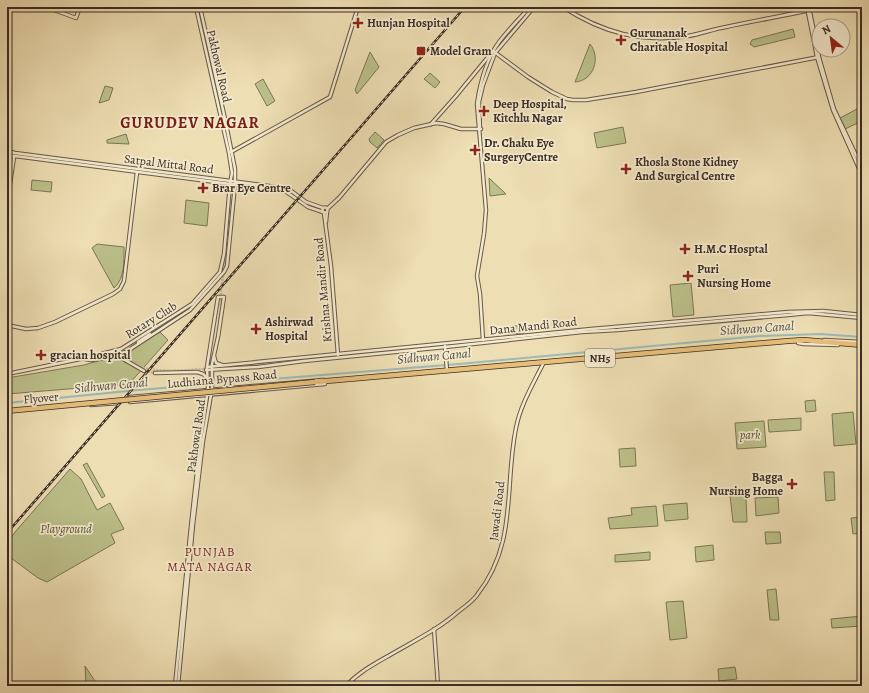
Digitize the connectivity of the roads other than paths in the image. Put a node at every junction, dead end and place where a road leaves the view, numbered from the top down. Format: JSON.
{"nodes":[{"id":1,"x":46,"y":7,"type":"edge"},
{"id":2,"x":80,"y":7,"type":"edge"},
{"id":3,"x":196,"y":7,"type":"edge"},
{"id":4,"x":200,"y":7,"type":"edge"},
{"id":5,"x":358,"y":7,"type":"edge"},
{"id":6,"x":530,"y":7,"type":"edge"},
{"id":7,"x":534,"y":7,"type":"edge"},
{"id":8,"x":563,"y":7,"type":"edge"},
{"id":9,"x":808,"y":9,"type":"edge"},
{"id":10,"x":811,"y":23,"type":"edge"},
{"id":11,"x":494,"y":52,"type":"junction"},
{"id":12,"x":813,"y":58,"type":"edge"},
{"id":13,"x":818,"y":58,"type":"edge"},
{"id":14,"x":818,"y":58,"type":"edge"},
{"id":15,"x":431,"y":124,"type":"junction"},
{"id":16,"x":479,"y":130,"type":"junction"},
{"id":17,"x":7,"y":151,"type":"edge"},
{"id":18,"x":230,"y":152,"type":"junction"},
{"id":19,"x":7,"y":155,"type":"edge"},
{"id":20,"x":14,"y":157,"type":"junction"},
{"id":21,"x":862,"y":168,"type":"edge"},
{"id":22,"x":137,"y":169,"type":"junction"},
{"id":23,"x":137,"y":173,"type":"junction"},
{"id":24,"x":862,"y":175,"type":"edge"},
{"id":25,"x":230,"y":182,"type":"junction"},
{"id":26,"x":235,"y":183,"type":"junction"},
{"id":27,"x":7,"y":204,"type":"edge"},
{"id":28,"x":325,"y":211,"type":"junction"},
{"id":29,"x":220,"y":272,"type":"joint"},
{"id":30,"x":217,"y":277,"type":"junction"},
{"id":31,"x":192,"y":304,"type":"junction"},
{"id":32,"x":862,"y":316,"type":"edge"},
{"id":33,"x":7,"y":325,"type":"edge"},
{"id":34,"x":807,"y":341,"type":"junction"},
{"id":35,"x":483,"y":342,"type":"junction"},
{"id":36,"x":798,"y":343,"type":"junction"},
{"id":37,"x":136,"y":344,"type":"dead end"},
{"id":38,"x":862,"y":345,"type":"edge"},
{"id":39,"x":444,"y":346,"type":"junction"},
{"id":40,"x":111,"y":352,"type":"junction"},
{"id":41,"x":338,"y":356,"type":"junction"},
{"id":42,"x":213,"y":357,"type":"junction"},
{"id":43,"x":85,"y":358,"type":"junction"},
{"id":44,"x":271,"y":362,"type":"junction"},
{"id":45,"x":266,"y":363,"type":"tunnel mouth"},
{"id":46,"x":543,"y":364,"type":"junction"},
{"id":47,"x":274,"y":365,"type":"junction"},
{"id":48,"x":225,"y":366,"type":"junction"},
{"id":49,"x":209,"y":368,"type":"junction"},
{"id":50,"x":447,"y":369,"type":"junction"},
{"id":51,"x":144,"y":370,"type":"tunnel mouth"},
{"id":52,"x":222,"y":370,"type":"junction"},
{"id":53,"x":155,"y":373,"type":"tunnel mouth"},
{"id":54,"x":7,"y":374,"type":"edge"},
{"id":55,"x":212,"y":375,"type":"junction"},
{"id":56,"x":208,"y":380,"type":"junction"},
{"id":57,"x":325,"y":382,"type":"junction"},
{"id":58,"x":210,"y":390,"type":"junction"},
{"id":59,"x":209,"y":394,"type":"junction"},
{"id":60,"x":119,"y":403,"type":"dead end"},
{"id":61,"x":7,"y":411,"type":"edge"},
{"id":62,"x":434,"y":629,"type":"junction"},
{"id":63,"x":176,"y":686,"type":"edge"},
{"id":64,"x":346,"y":686,"type":"edge"},
{"id":65,"x":438,"y":686,"type":"edge"}],
"edges":[{"from":1,"to":2,"type":"street"},
{"from":3,"to":18,"type":"street","name":"Pakhowal Road"},
{"from":4,"to":18,"type":"street","name":"Pakhowal Road"},
{"from":5,"to":18,"type":"street"},
{"from":6,"to":11,"type":"street"},
{"from":7,"to":11,"type":"street"},
{"from":8,"to":9,"type":"street"},
{"from":9,"to":10,"type":"street"},
{"from":11,"to":12,"type":"street"},
{"from":11,"to":15,"type":"street"},
{"from":11,"to":16,"type":"street"},
{"from":13,"to":21,"type":"street"},
{"from":14,"to":24,"type":"street"},
{"from":15,"to":16,"type":"street"},
{"from":15,"to":28,"type":"street"},
{"from":16,"to":35,"type":"street"},
{"from":17,"to":22,"type":"street","name":"Satpal Mittal Road"},
{"from":18,"to":25,"type":"street","name":"Pakhowal Road"},
{"from":18,"to":26,"type":"street","name":"Pakhowal Road"},
{"from":19,"to":20,"type":"street","name":"Satpal Mittal Road"},
{"from":20,"to":23,"type":"street","name":"Satpal Mittal Road"},
{"from":20,"to":27,"type":"street"},
{"from":22,"to":23,"type":"street"},
{"from":22,"to":25,"type":"street","name":"Satpal Mittal Road"},
{"from":23,"to":25,"type":"street","name":"Satpal Mittal Road"},
{"from":23,"to":33,"type":"street"},
{"from":25,"to":26,"type":"street"},
{"from":25,"to":29,"type":"street","name":"Pakhowal Road"},
{"from":26,"to":28,"type":"street"},
{"from":26,"to":30,"type":"street","name":"Pakhowal Road"},
{"from":28,"to":41,"type":"street","name":"Krishna Mandir Road"},
{"from":29,"to":30,"type":"street","name":"Rotary Club"},
{"from":30,"to":31,"type":"street","name":"Rotary Club"},
{"from":30,"to":40,"type":"street"},
{"from":31,"to":37,"type":"street"},
{"from":31,"to":40,"type":"street","name":"Rotary Club"},
{"from":32,"to":35,"type":"street","name":"Dana Mandi Road"},
{"from":34,"to":36,"type":"highway","number":"NH5"},
{"from":34,"to":38,"type":"highway","number":"NH5"},
{"from":34,"to":50,"type":"highway","name":"Ludhiana Bypass Road","number":"NH5"},
{"from":35,"to":39,"type":"street","name":"Dana Mandi Road"},
{"from":36,"to":38,"type":"street"},
{"from":36,"to":46,"type":"highway","name":"Ludhiana Bypass Road","number":"NH5"},
{"from":39,"to":41,"type":"street","name":"Dana Mandi Road"},
{"from":39,"to":50,"type":"street"},
{"from":40,"to":43,"type":"street","name":"Rotary Club"},
{"from":41,"to":44,"type":"street","name":"Dana Mandi Road"},
{"from":41,"to":47,"type":"street"},
{"from":42,"to":48,"type":"street"},
{"from":42,"to":49,"type":"street","name":"Pakhowal Road"},
{"from":42,"to":49,"type":"street","name":"Pakhowal Road"},
{"from":43,"to":51,"type":"street"},
{"from":43,"to":54,"type":"street","name":"Rotary Club"},
{"from":44,"to":45,"type":"street"},
{"from":44,"to":47,"type":"street"},
{"from":44,"to":48,"type":"street","name":"Dana Mandi Road"},
{"from":46,"to":57,"type":"highway","name":"Ludhiana Bypass Road","number":"NH5"},
{"from":46,"to":62,"type":"street","name":"Jawadi Road"},
{"from":47,"to":52,"type":"street"},
{"from":48,"to":49,"type":"street","name":"Dana Mandi Road"},
{"from":49,"to":52,"type":"street"},
{"from":49,"to":55,"type":"street","name":"Pakhowal Road"},
{"from":49,"to":56,"type":"street","name":"Pakhowal Road"},
{"from":50,"to":57,"type":"highway","name":"Ludhiana Bypass Road","number":"NH5"},
{"from":52,"to":55,"type":"street"},
{"from":53,"to":56,"type":"street"},
{"from":55,"to":56,"type":"street","name":"Pakhowal Road"},
{"from":56,"to":58,"type":"street","name":"Pakhowal Road"},
{"from":57,"to":58,"type":"street","name":"Ludhiana Bypass Road"},
{"from":57,"to":59,"type":"street","name":"Ludhiana Bypass Road"},
{"from":57,"to":61,"type":"highway","name":"Flyover","number":"NH5","bridge":true},
{"from":58,"to":59,"type":"street","name":"Pakhowal Road"},
{"from":58,"to":59,"type":"street","name":"Ludhiana Bypass Road"},
{"from":59,"to":63,"type":"street","name":"Pakhowal Road"},
{"from":60,"to":61,"type":"street"},
{"from":62,"to":64,"type":"street","name":"Jawadi Road"},
{"from":62,"to":65,"type":"street"}]}
